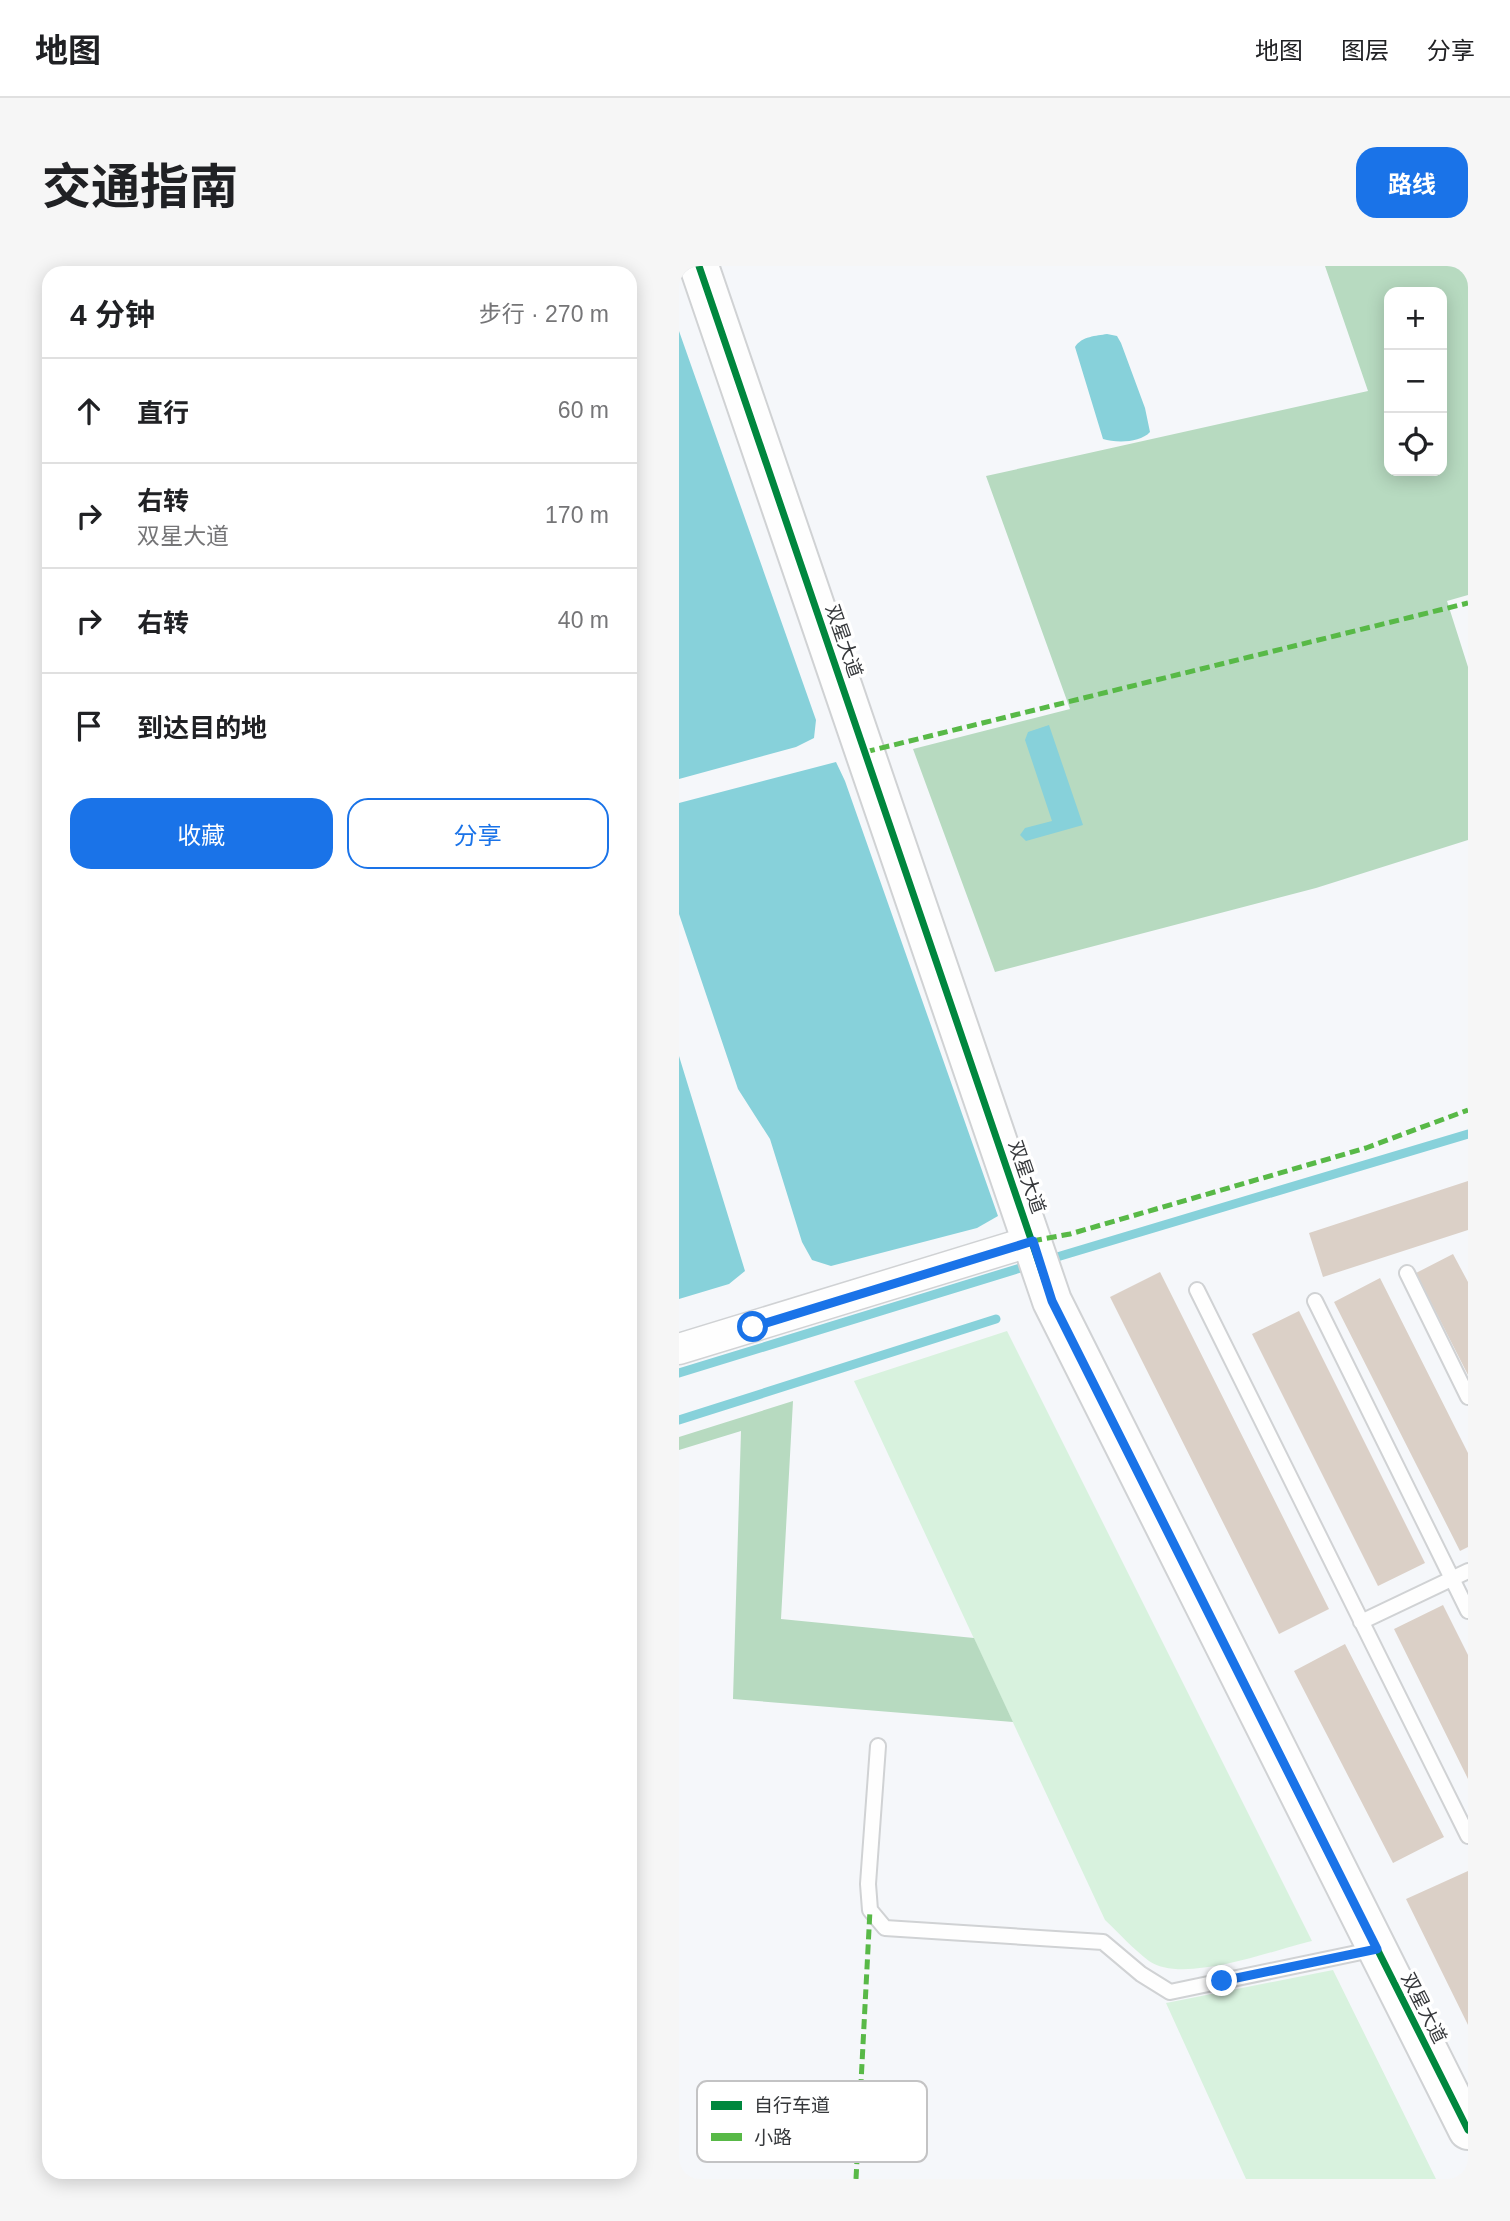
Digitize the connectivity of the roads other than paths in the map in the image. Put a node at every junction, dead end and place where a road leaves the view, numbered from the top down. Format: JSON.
{"nodes":[{"id":1,"x":699,"y":266,"type":"edge"},
{"id":2,"x":1037,"y":1255,"type":"junction"},
{"id":3,"x":1407,"y":1273,"type":"dead end"},
{"id":4,"x":1197,"y":1290,"type":"dead end"},
{"id":5,"x":1315,"y":1301,"type":"dead end"},
{"id":6,"x":679,"y":1349,"type":"edge"},
{"id":7,"x":1468,"y":1397,"type":"edge"},
{"id":8,"x":1468,"y":1571,"type":"edge"},
{"id":9,"x":1452,"y":1578,"type":"junction"},
{"id":10,"x":1468,"y":1611,"type":"edge"},
{"id":11,"x":1361,"y":1622,"type":"junction"},
{"id":12,"x":878,"y":1746,"type":"dead end"},
{"id":13,"x":1468,"y":1836,"type":"edge"},
{"id":14,"x":1377,"y":1949,"type":"junction"},
{"id":15,"x":1468,"y":2130,"type":"edge"}],
"edges":[{"from":1,"to":2,"type":"street","name":"双星大道"},
{"from":2,"to":6,"type":"street"},
{"from":2,"to":14,"type":"street","name":"双星大道"},
{"from":3,"to":7,"type":"lane"},
{"from":4,"to":11,"type":"lane"},
{"from":5,"to":9,"type":"lane"},
{"from":8,"to":9,"type":"lane"},
{"from":9,"to":10,"type":"lane"},
{"from":9,"to":11,"type":"lane"},
{"from":11,"to":13,"type":"lane"},
{"from":12,"to":14,"type":"lane"},
{"from":14,"to":15,"type":"street","name":"双星大道"}]}
